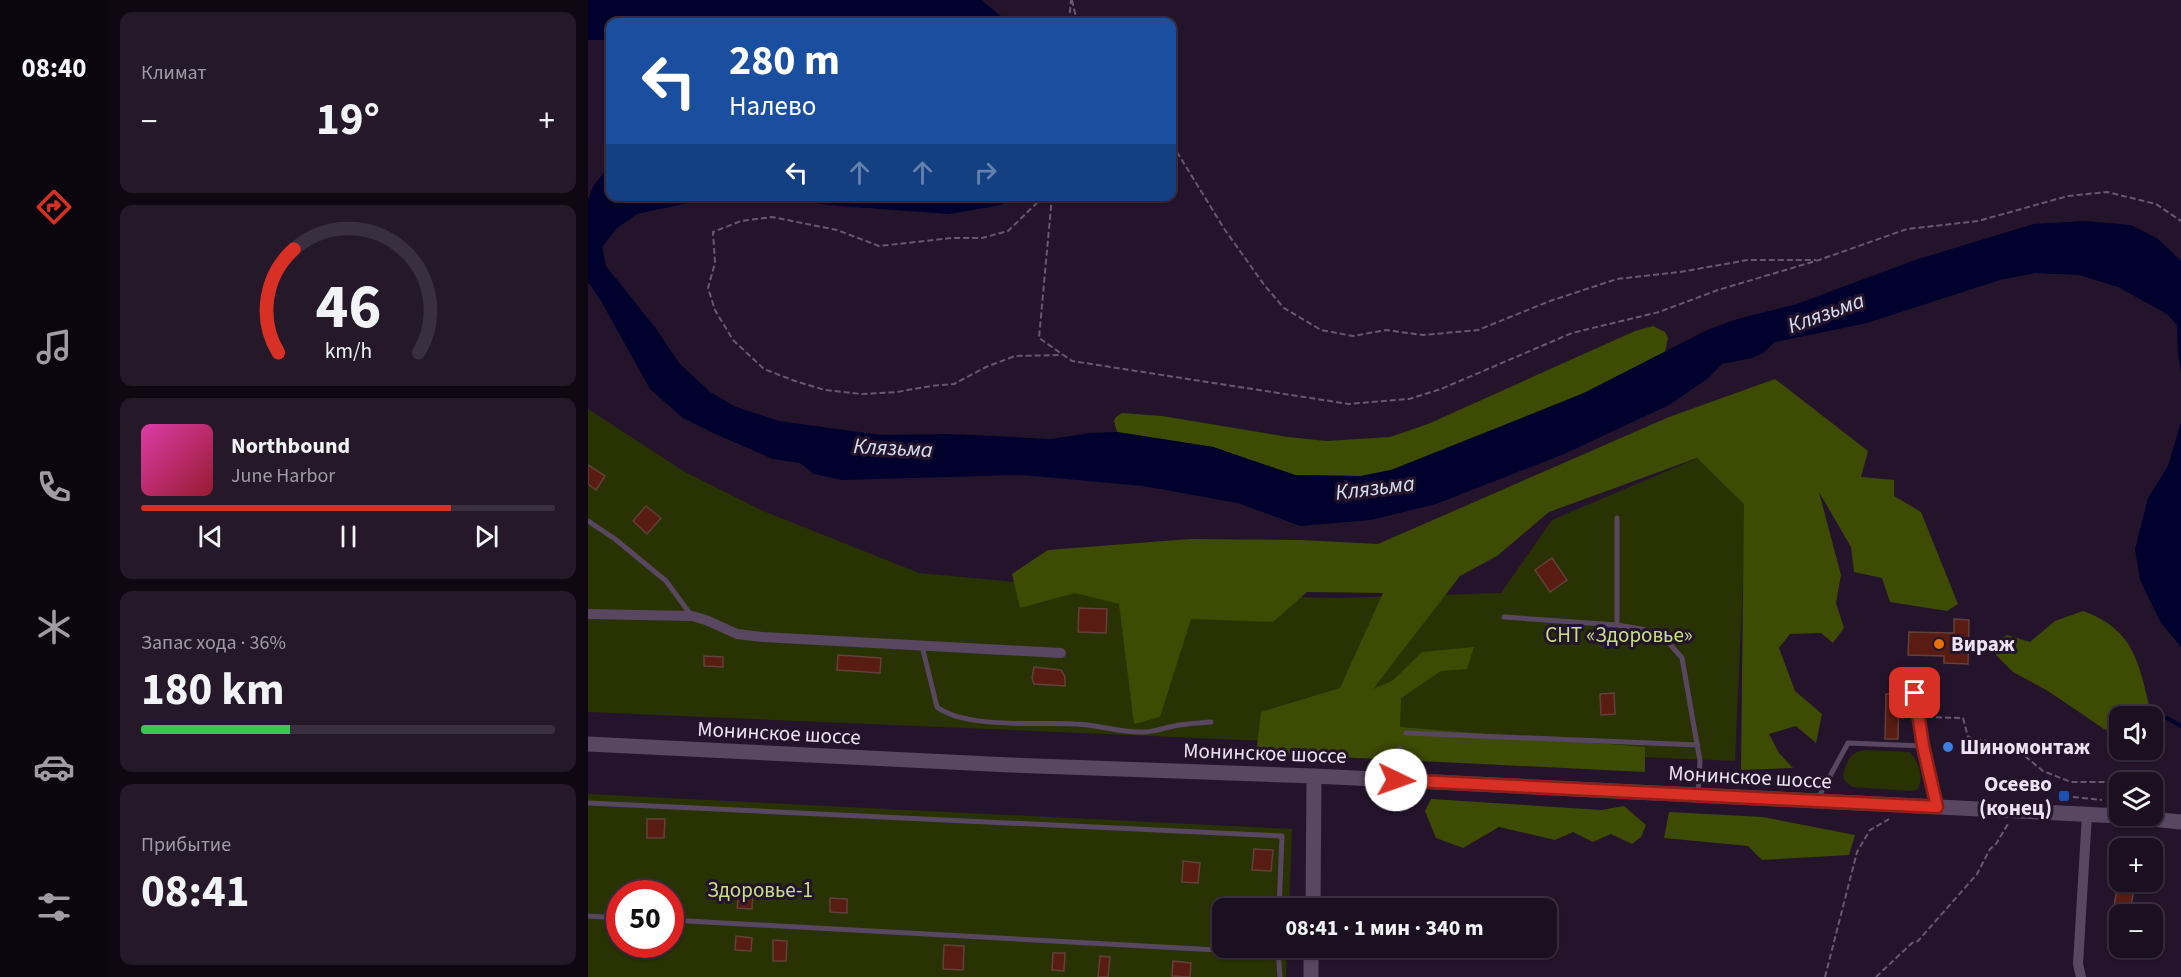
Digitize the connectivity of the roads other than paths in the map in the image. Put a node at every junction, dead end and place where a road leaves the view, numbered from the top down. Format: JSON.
{"nodes":[{"id":1,"x":1617,"y":518,"type":"dead end"},
{"id":2,"x":588,"y":521,"type":"edge"},
{"id":3,"x":588,"y":614,"type":"edge"},
{"id":4,"x":692,"y":616,"type":"junction"},
{"id":5,"x":1504,"y":617,"type":"dead end"},
{"id":6,"x":1617,"y":625,"type":"junction"},
{"id":7,"x":922,"y":644,"type":"junction"},
{"id":8,"x":1061,"y":653,"type":"dead end"},
{"id":9,"x":1912,"y":670,"type":"dead end"},
{"id":10,"x":1211,"y":722,"type":"dead end"},
{"id":11,"x":1406,"y":733,"type":"dead end"},
{"id":12,"x":588,"y":744,"type":"edge"},
{"id":13,"x":1698,"y":746,"type":"junction"},
{"id":14,"x":1923,"y":746,"type":"junction"},
{"id":15,"x":1400,"y":748,"type":"dead end"},
{"id":16,"x":1314,"y":776,"type":"junction"},
{"id":17,"x":1396,"y":780,"type":"junction"},
{"id":18,"x":1698,"y":795,"type":"junction"},
{"id":19,"x":1817,"y":801,"type":"junction"},
{"id":20,"x":588,"y":803,"type":"edge"},
{"id":21,"x":1937,"y":807,"type":"junction"},
{"id":22,"x":2087,"y":814,"type":"junction"},
{"id":23,"x":2109,"y":815,"type":"edge"},
{"id":24,"x":2163,"y":820,"type":"edge"},
{"id":25,"x":2181,"y":822,"type":"edge"},
{"id":26,"x":1279,"y":898,"type":"edge"},
{"id":27,"x":1312,"y":898,"type":"edge"},
{"id":28,"x":588,"y":916,"type":"edge"},
{"id":29,"x":606,"y":917,"type":"edge"},
{"id":30,"x":684,"y":921,"type":"edge"},
{"id":31,"x":1212,"y":949,"type":"edge"},
{"id":32,"x":1277,"y":958,"type":"edge"},
{"id":33,"x":1311,"y":958,"type":"edge"},
{"id":34,"x":1280,"y":977,"type":"edge"},
{"id":35,"x":1311,"y":977,"type":"edge"},
{"id":36,"x":2081,"y":977,"type":"edge"}],
"edges":[{"from":1,"to":6,"type":"lane"},
{"from":2,"to":4,"type":"lane"},
{"from":3,"to":4,"type":"street"},
{"from":4,"to":7,"type":"street"},
{"from":5,"to":6,"type":"lane"},
{"from":6,"to":13,"type":"lane"},
{"from":7,"to":8,"type":"street"},
{"from":7,"to":10,"type":"lane"},
{"from":9,"to":14,"type":"lane"},
{"from":11,"to":13,"type":"lane"},
{"from":12,"to":16,"type":"main road","name":"Монинское шоссе"},
{"from":13,"to":18,"type":"lane"},
{"from":14,"to":19,"type":"lane"},
{"from":14,"to":21,"type":"lane"},
{"from":15,"to":17,"type":"lane"},
{"from":16,"to":17,"type":"main road","name":"Монинское шоссе"},
{"from":16,"to":27,"type":"main road"},
{"from":17,"to":18,"type":"main road","name":"Монинское шоссе"},
{"from":18,"to":19,"type":"main road","name":"Монинское шоссе"},
{"from":19,"to":21,"type":"main road","name":"Монинское шоссе"},
{"from":20,"to":26,"type":"lane"},
{"from":21,"to":22,"type":"main road","name":"Монинское шоссе"},
{"from":22,"to":23,"type":"main road","name":"Монинское шоссе"},
{"from":22,"to":36,"type":"street"},
{"from":24,"to":25,"type":"main road","name":"Монинское шоссе"},
{"from":28,"to":29,"type":"lane"},
{"from":30,"to":31,"type":"lane"},
{"from":32,"to":34,"type":"lane"},
{"from":33,"to":35,"type":"main road"}]}
